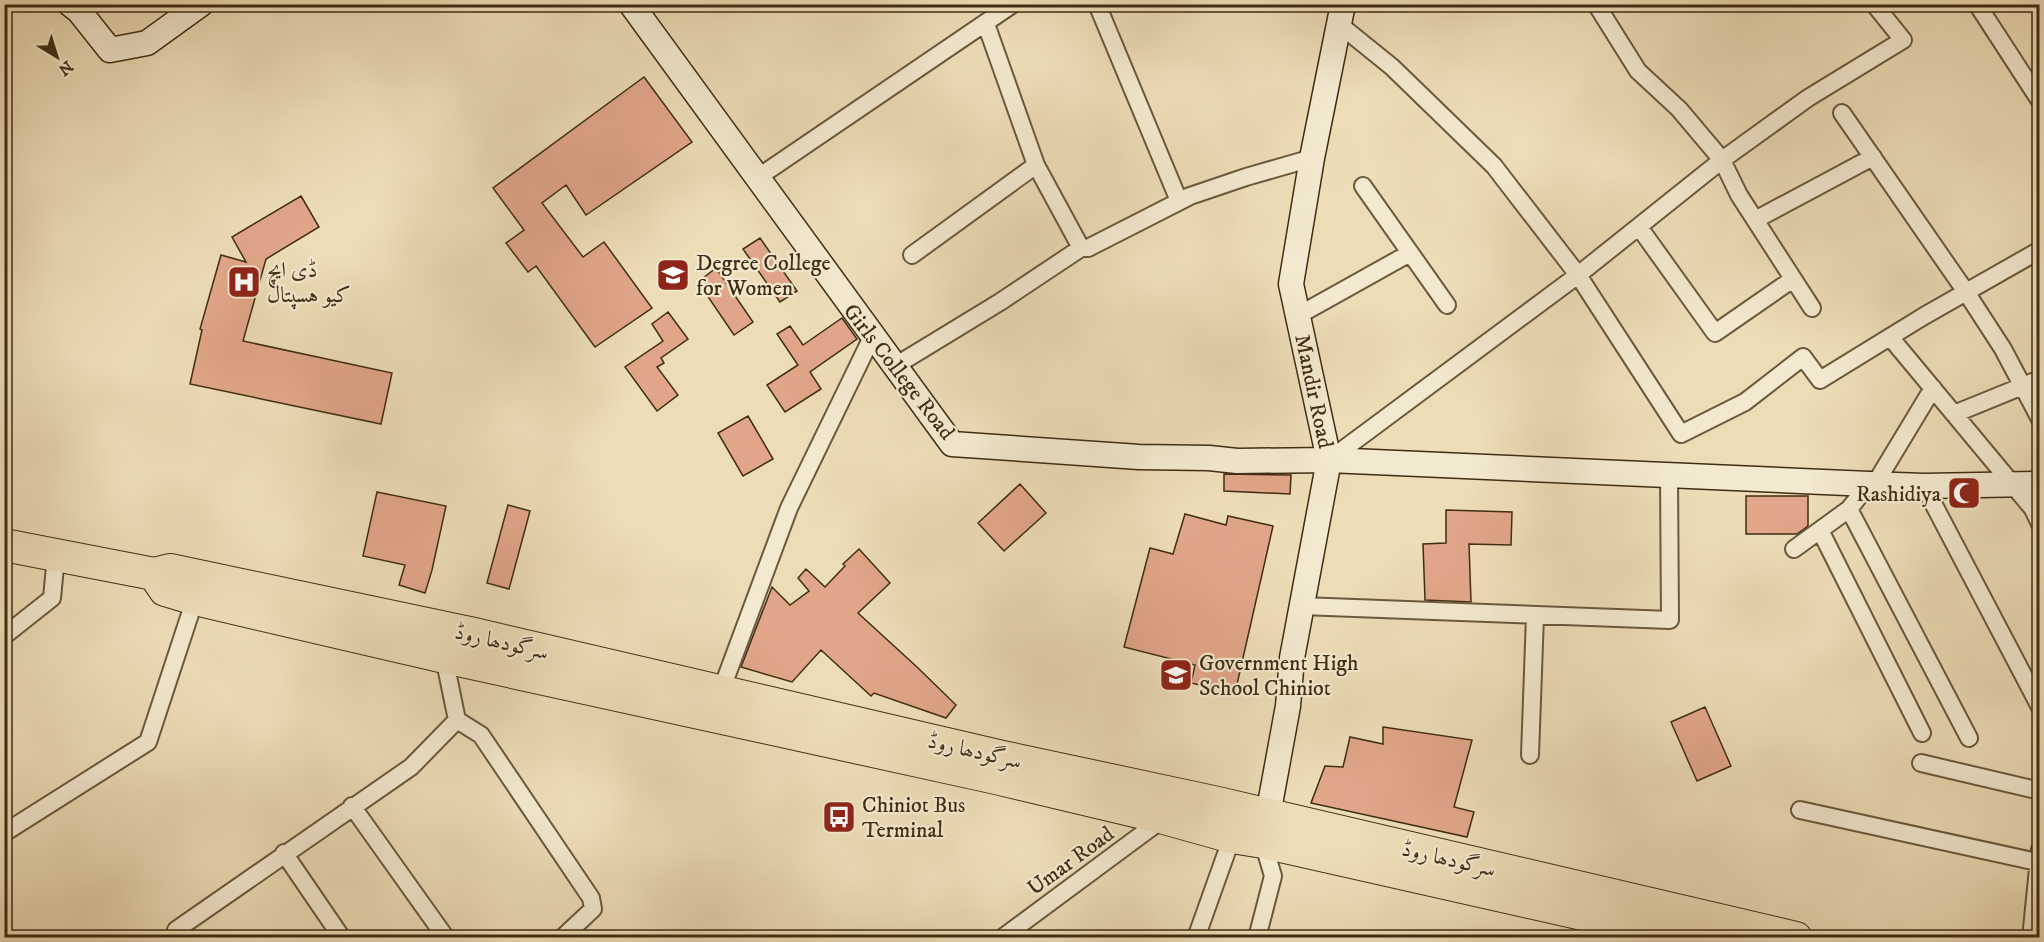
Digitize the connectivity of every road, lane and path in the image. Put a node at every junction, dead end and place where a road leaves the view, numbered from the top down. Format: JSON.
{"nodes":[{"id":1,"x":70,"y":4,"type":"edge"},
{"id":2,"x":201,"y":4,"type":"edge"},
{"id":3,"x":631,"y":4,"type":"edge"},
{"id":4,"x":1013,"y":4,"type":"edge"},
{"id":5,"x":1097,"y":4,"type":"edge"},
{"id":6,"x":1596,"y":4,"type":"edge"},
{"id":7,"x":1874,"y":4,"type":"edge"},
{"id":8,"x":1977,"y":4,"type":"edge"},
{"id":9,"x":1341,"y":14,"type":"edge"},
{"id":10,"x":986,"y":24,"type":"junction"},
{"id":11,"x":2040,"y":101,"type":"edge"},
{"id":12,"x":1842,"y":113,"type":"dead end"},
{"id":13,"x":1874,"y":157,"type":"junction"},
{"id":14,"x":1312,"y":158,"type":"junction"},
{"id":15,"x":1722,"y":160,"type":"junction"},
{"id":16,"x":1036,"y":165,"type":"junction"},
{"id":17,"x":757,"y":178,"type":"junction"},
{"id":18,"x":1363,"y":186,"type":"dead end"},
{"id":19,"x":1179,"y":201,"type":"junction"},
{"id":20,"x":1755,"y":220,"type":"junction"},
{"id":21,"x":1639,"y":227,"type":"junction"},
{"id":22,"x":1081,"y":248,"type":"junction"},
{"id":23,"x":2040,"y":250,"type":"edge"},
{"id":24,"x":1410,"y":253,"type":"junction"},
{"id":25,"x":912,"y":255,"type":"dead end"},
{"id":26,"x":1578,"y":275,"type":"junction"},
{"id":27,"x":1793,"y":279,"type":"junction"},
{"id":28,"x":1966,"y":292,"type":"junction"},
{"id":29,"x":1448,"y":306,"type":"dead end"},
{"id":30,"x":1812,"y":308,"type":"dead end"},
{"id":31,"x":1299,"y":315,"type":"junction"},
{"id":32,"x":873,"y":335,"type":"junction"},
{"id":33,"x":1890,"y":337,"type":"junction"},
{"id":34,"x":895,"y":366,"type":"junction"},
{"id":35,"x":2040,"y":379,"type":"edge"},
{"id":36,"x":2022,"y":386,"type":"junction"},
{"id":37,"x":1933,"y":388,"type":"junction"},
{"id":38,"x":1954,"y":414,"type":"junction"},
{"id":39,"x":2040,"y":419,"type":"edge"},
{"id":40,"x":1329,"y":460,"type":"junction"},
{"id":41,"x":1669,"y":476,"type":"junction"},
{"id":42,"x":1872,"y":484,"type":"junction"},
{"id":43,"x":2012,"y":484,"type":"junction"},
{"id":44,"x":2040,"y":484,"type":"edge"},
{"id":45,"x":1924,"y":486,"type":"junction"},
{"id":46,"x":1849,"y":509,"type":"junction"},
{"id":47,"x":2040,"y":524,"type":"edge"},
{"id":48,"x":1820,"y":530,"type":"junction"},
{"id":49,"x":4,"y":545,"type":"edge"},
{"id":50,"x":1794,"y":549,"type":"dead end"},
{"id":51,"x":56,"y":556,"type":"junction"},
{"id":52,"x":154,"y":574,"type":"junction"},
{"id":53,"x":195,"y":599,"type":"junction"},
{"id":54,"x":1302,"y":606,"type":"junction"},
{"id":55,"x":1535,"y":616,"type":"junction"},
{"id":56,"x":4,"y":636,"type":"edge"},
{"id":57,"x":462,"y":651,"type":"junction"},
{"id":58,"x":721,"y":691,"type":"junction"},
{"id":59,"x":2040,"y":707,"type":"edge"},
{"id":60,"x":457,"y":720,"type":"junction"},
{"id":61,"x":827,"y":728,"type":"junction"},
{"id":62,"x":1922,"y":733,"type":"dead end"},
{"id":63,"x":1969,"y":738,"type":"dead end"},
{"id":64,"x":1530,"y":755,"type":"dead end"},
{"id":65,"x":1921,"y":763,"type":"dead end"},
{"id":66,"x":999,"y":767,"type":"junction"},
{"id":67,"x":2040,"y":791,"type":"edge"},
{"id":68,"x":352,"y":806,"type":"junction"},
{"id":69,"x":1800,"y":810,"type":"dead end"},
{"id":70,"x":1164,"y":818,"type":"junction"},
{"id":71,"x":1266,"y":828,"type":"junction"},
{"id":72,"x":4,"y":833,"type":"edge"},
{"id":73,"x":1232,"y":837,"type":"junction"},
{"id":74,"x":284,"y":853,"type":"junction"},
{"id":75,"x":2038,"y":855,"type":"edge"},
{"id":76,"x":1576,"y":899,"type":"junction"},
{"id":77,"x":181,"y":938,"type":"edge"},
{"id":78,"x":342,"y":938,"type":"edge"},
{"id":79,"x":446,"y":938,"type":"edge"},
{"id":80,"x":562,"y":938,"type":"edge"},
{"id":81,"x":1002,"y":938,"type":"edge"},
{"id":82,"x":1196,"y":938,"type":"edge"},
{"id":83,"x":1257,"y":938,"type":"edge"},
{"id":84,"x":1689,"y":938,"type":"edge"},
{"id":85,"x":1796,"y":938,"type":"edge"},
{"id":86,"x":2031,"y":938,"type":"edge"}],
"edges":[{"from":1,"to":2,"type":"street"},
{"from":3,"to":17,"type":"street","name":"Girls College Road"},
{"from":4,"to":10,"type":"street"},
{"from":5,"to":19,"type":"street"},
{"from":6,"to":15,"type":"street"},
{"from":7,"to":15,"type":"street"},
{"from":8,"to":11,"type":"street"},
{"from":9,"to":14,"type":"street","name":"Mandir Road"},
{"from":9,"to":26,"type":"street"},
{"from":10,"to":16,"type":"street"},
{"from":10,"to":17,"type":"street"},
{"from":12,"to":13,"type":"street"},
{"from":13,"to":20,"type":"street"},
{"from":13,"to":28,"type":"street"},
{"from":14,"to":19,"type":"street"},
{"from":14,"to":31,"type":"street","name":"Mandir Road"},
{"from":15,"to":20,"type":"street"},
{"from":15,"to":21,"type":"street"},
{"from":16,"to":22,"type":"street"},
{"from":16,"to":25,"type":"street"},
{"from":17,"to":32,"type":"street","name":"Girls College Road"},
{"from":18,"to":24,"type":"street"},
{"from":19,"to":22,"type":"street"},
{"from":20,"to":27,"type":"street"},
{"from":21,"to":26,"type":"street"},
{"from":21,"to":27,"type":"street"},
{"from":22,"to":34,"type":"street"},
{"from":23,"to":28,"type":"street"},
{"from":24,"to":29,"type":"street"},
{"from":24,"to":31,"type":"street"},
{"from":26,"to":33,"type":"street"},
{"from":26,"to":40,"type":"street"},
{"from":27,"to":30,"type":"street"},
{"from":28,"to":33,"type":"street"},
{"from":28,"to":36,"type":"street"},
{"from":31,"to":40,"type":"street","name":"Mandir Road"},
{"from":32,"to":34,"type":"street","name":"Girls College Road"},
{"from":32,"to":58,"type":"street"},
{"from":33,"to":37,"type":"street"},
{"from":34,"to":40,"type":"street","name":"Girls College Road"},
{"from":35,"to":36,"type":"street"},
{"from":36,"to":38,"type":"street"},
{"from":36,"to":39,"type":"street"},
{"from":37,"to":38,"type":"street"},
{"from":37,"to":42,"type":"street"},
{"from":38,"to":43,"type":"street"},
{"from":40,"to":41,"type":"street","name":"Girls College Road"},
{"from":40,"to":54,"type":"street","name":"Mandir Road"},
{"from":41,"to":42,"type":"street","name":"Girls College Road"},
{"from":41,"to":55,"type":"street"},
{"from":42,"to":45,"type":"street","name":"Girls College Road"},
{"from":42,"to":46,"type":"street"},
{"from":43,"to":44,"type":"street","name":"Girls College Road"},
{"from":43,"to":45,"type":"street","name":"Girls College Road"},
{"from":43,"to":47,"type":"street"},
{"from":45,"to":59,"type":"street"},
{"from":46,"to":48,"type":"street"},
{"from":46,"to":63,"type":"street"},
{"from":48,"to":50,"type":"street"},
{"from":48,"to":62,"type":"street"},
{"from":49,"to":51,"type":"highway","name":"سرگودھا روڈ"},
{"from":51,"to":52,"type":"highway","name":"سرگودھا روڈ"},
{"from":51,"to":56,"type":"street"},
{"from":52,"to":53,"type":"highway","name":"سرگودھا روڈ"},
{"from":52,"to":57,"type":"highway","name":"سرگودھا روڈ"},
{"from":53,"to":57,"type":"highway","name":"سرگودھا روڈ"},
{"from":53,"to":72,"type":"street"},
{"from":54,"to":55,"type":"street"},
{"from":54,"to":71,"type":"street","name":"Mandir Road"},
{"from":55,"to":64,"type":"street"},
{"from":57,"to":58,"type":"highway","name":"سرگودھا روڈ"},
{"from":57,"to":60,"type":"street"},
{"from":57,"to":61,"type":"highway","name":"سرگودھا روڈ"},
{"from":58,"to":61,"type":"highway","name":"سرگودھا روڈ"},
{"from":60,"to":68,"type":"street"},
{"from":60,"to":80,"type":"street"},
{"from":61,"to":66,"type":"highway","name":"سرگودھا روڈ"},
{"from":65,"to":67,"type":"street"},
{"from":66,"to":70,"type":"highway","name":"سرگودھا روڈ"},
{"from":66,"to":71,"type":"highway","name":"سرگودھا روڈ"},
{"from":68,"to":74,"type":"street"},
{"from":68,"to":79,"type":"street"},
{"from":69,"to":75,"type":"street"},
{"from":70,"to":73,"type":"highway","name":"سرگودھا روڈ"},
{"from":70,"to":81,"type":"street","name":"Umar Road"},
{"from":71,"to":73,"type":"highway","name":"سرگودھا روڈ"},
{"from":71,"to":76,"type":"highway","name":"سرگودھا روڈ"},
{"from":71,"to":83,"type":"street"},
{"from":73,"to":82,"type":"street"},
{"from":74,"to":77,"type":"street"},
{"from":74,"to":78,"type":"street"},
{"from":75,"to":86,"type":"street"},
{"from":76,"to":84,"type":"highway","name":"سرگودھا روڈ"},
{"from":76,"to":85,"type":"highway","name":"سرگودھا روڈ"}]}
